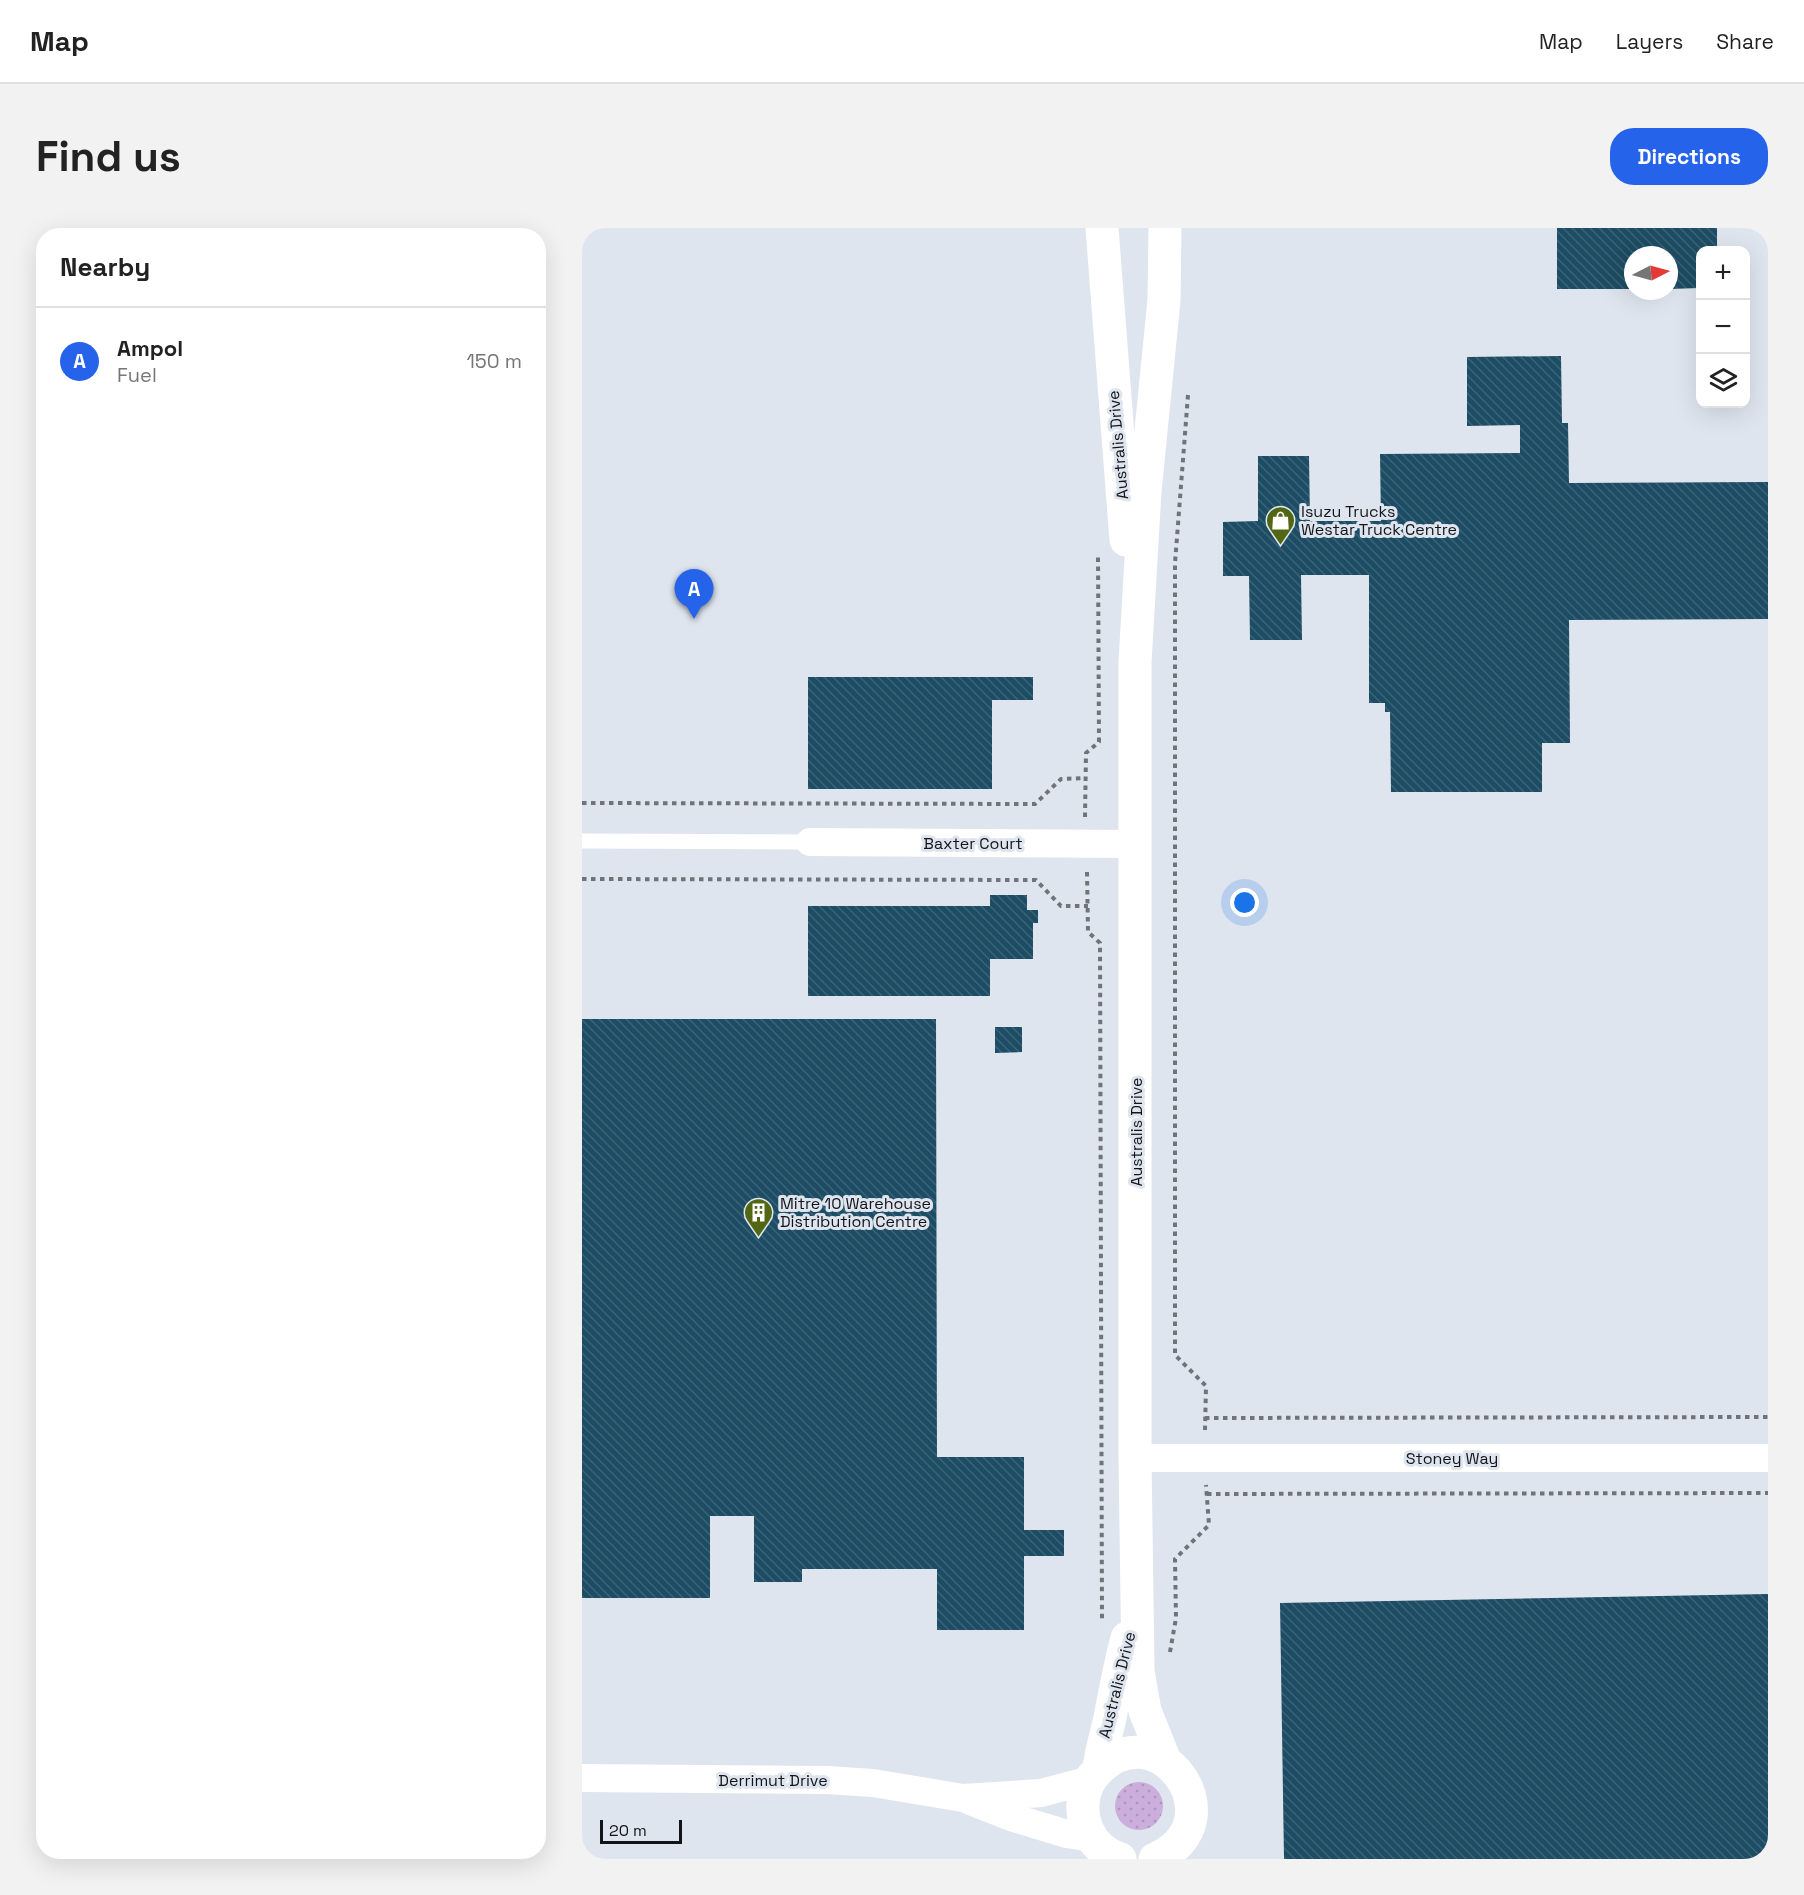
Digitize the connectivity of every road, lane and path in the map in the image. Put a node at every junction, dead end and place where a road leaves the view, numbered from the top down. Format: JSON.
{"nodes":[{"id":1,"x":1102,"y":228,"type":"edge"},
{"id":2,"x":1165,"y":228,"type":"edge"},
{"id":3,"x":1188,"y":387,"type":"dead end"},
{"id":4,"x":1135,"y":662,"type":"junction"},
{"id":5,"x":1085,"y":778,"type":"dead end"},
{"id":6,"x":582,"y":803,"type":"edge"},
{"id":7,"x":582,"y":841,"type":"edge"},
{"id":8,"x":810,"y":842,"type":"joint"},
{"id":9,"x":1136,"y":844,"type":"junction"},
{"id":10,"x":582,"y":879,"type":"edge"},
{"id":11,"x":1088,"y":906,"type":"dead end"},
{"id":12,"x":1768,"y":1418,"type":"edge"},
{"id":13,"x":1135,"y":1458,"type":"junction"},
{"id":14,"x":1768,"y":1458,"type":"edge"},
{"id":15,"x":1768,"y":1493,"type":"edge"},
{"id":16,"x":1207,"y":1494,"type":"dead end"},
{"id":17,"x":1137,"y":1602,"type":"junction"},
{"id":18,"x":1166,"y":1761,"type":"junction"},
{"id":19,"x":1094,"y":1774,"type":"junction"},
{"id":20,"x":582,"y":1778,"type":"edge"},
{"id":21,"x":963,"y":1798,"type":"junction"},
{"id":22,"x":1107,"y":1852,"type":"edge"},
{"id":23,"x":1166,"y":1855,"type":"edge"}],
"edges":[{"from":1,"to":4,"type":"street","name":"Australis Drive"},
{"from":2,"to":4,"type":"street","name":"Australis Drive"},
{"from":3,"to":12,"type":"path"},
{"from":4,"to":9,"type":"street","name":"Australis Drive"},
{"from":5,"to":6,"type":"path"},
{"from":7,"to":8,"type":"lane"},
{"from":8,"to":9,"type":"street","name":"Baxter Court"},
{"from":9,"to":13,"type":"street","name":"Australis Drive"},
{"from":10,"to":11,"type":"path"},
{"from":13,"to":14,"type":"street","name":"Stoney Way"},
{"from":13,"to":17,"type":"street","name":"Australis Drive"},
{"from":15,"to":16,"type":"path"},
{"from":17,"to":18,"type":"street","name":"Australis Drive"},
{"from":17,"to":19,"type":"street","name":"Australis Drive"},
{"from":18,"to":19,"type":"street"},
{"from":18,"to":23,"type":"street","name":"Australis Drive"},
{"from":19,"to":21,"type":"street","name":"Derrimut Drive"},
{"from":19,"to":22,"type":"street","name":"Australis Drive"},
{"from":20,"to":21,"type":"street","name":"Derrimut Drive"},
{"from":21,"to":22,"type":"street","name":"Derrimut Drive"}]}
